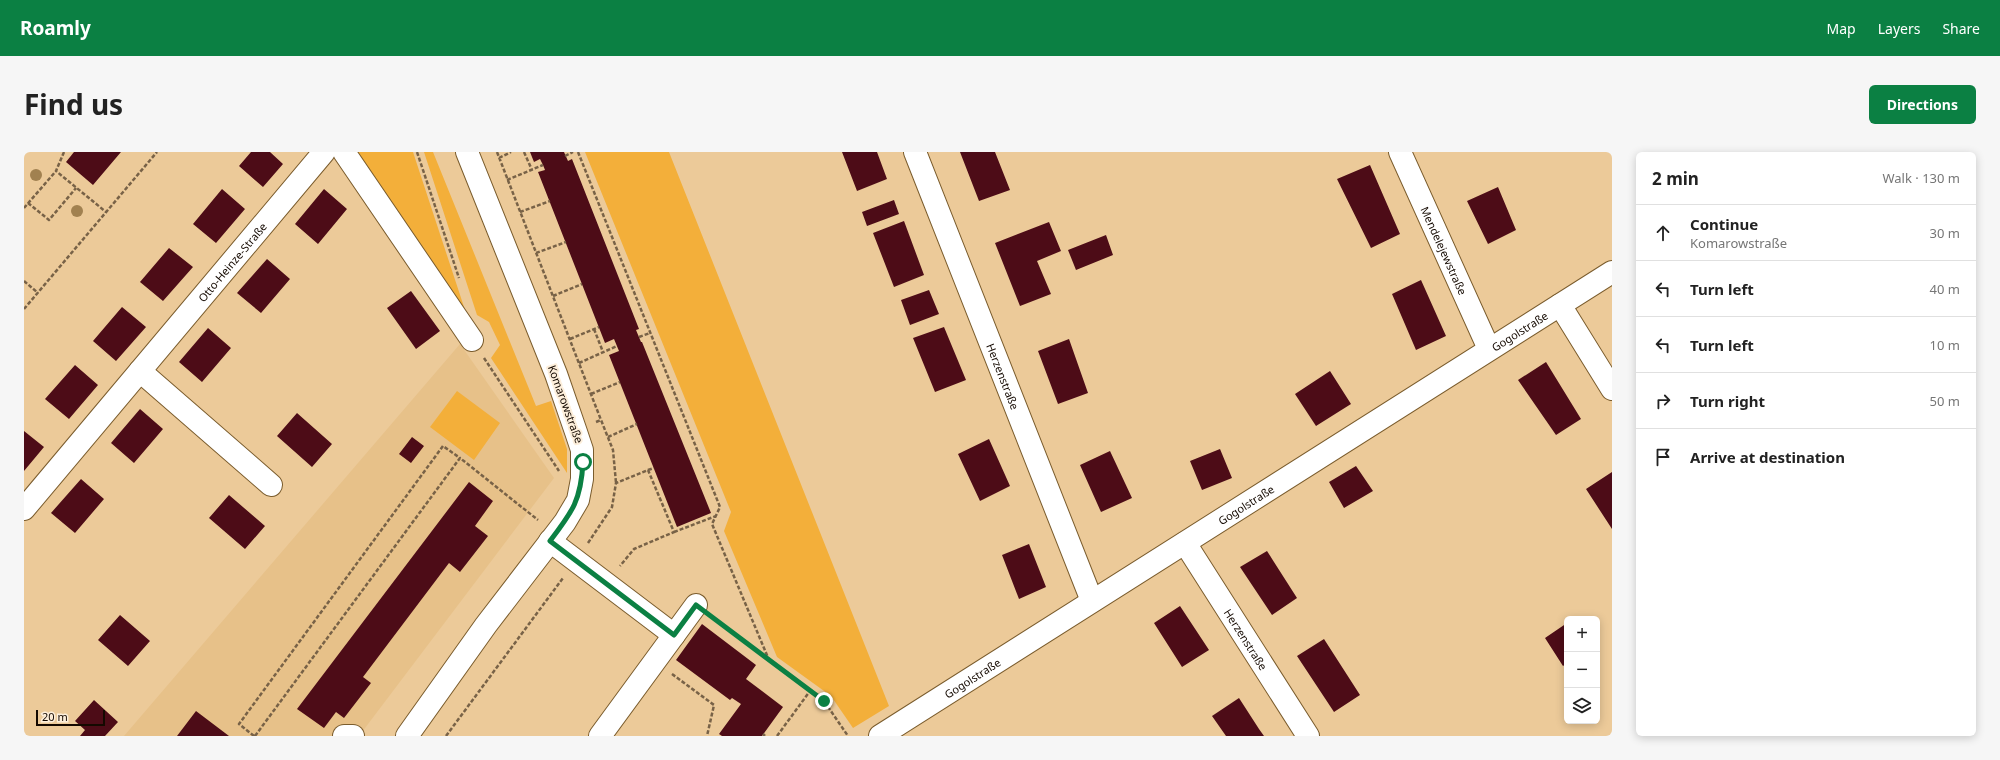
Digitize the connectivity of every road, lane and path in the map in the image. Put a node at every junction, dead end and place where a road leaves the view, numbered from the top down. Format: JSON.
{"nodes":[{"id":1,"x":64,"y":152,"type":"edge"},
{"id":2,"x":157,"y":152,"type":"edge"},
{"id":3,"x":324,"y":152,"type":"edge"},
{"id":4,"x":344,"y":152,"type":"edge"},
{"id":5,"x":417,"y":152,"type":"edge"},
{"id":6,"x":467,"y":152,"type":"edge"},
{"id":7,"x":497,"y":152,"type":"edge"},
{"id":8,"x":511,"y":152,"type":"edge"},
{"id":9,"x":524,"y":152,"type":"edge"},
{"id":10,"x":573,"y":152,"type":"edge"},
{"id":11,"x":578,"y":152,"type":"edge"},
{"id":12,"x":915,"y":152,"type":"edge"},
{"id":13,"x":1400,"y":152,"type":"edge"},
{"id":14,"x":565,"y":156,"type":"dead end"},
{"id":15,"x":499,"y":158,"type":"junction"},
{"id":16,"x":543,"y":165,"type":"dead end"},
{"id":17,"x":532,"y":170,"type":"junction"},
{"id":18,"x":56,"y":171,"type":"junction"},
{"id":19,"x":508,"y":180,"type":"junction"},
{"id":20,"x":76,"y":188,"type":"junction"},
{"id":21,"x":550,"y":201,"type":"dead end"},
{"id":22,"x":28,"y":203,"type":"junction"},
{"id":23,"x":24,"y":208,"type":"edge"},
{"id":24,"x":106,"y":212,"type":"junction"},
{"id":25,"x":520,"y":212,"type":"junction"},
{"id":26,"x":566,"y":242,"type":"dead end"},
{"id":27,"x":536,"y":253,"type":"junction"},
{"id":28,"x":1612,"y":272,"type":"edge"},
{"id":29,"x":24,"y":280,"type":"edge"},
{"id":30,"x":460,"y":280,"type":"dead end"},
{"id":31,"x":582,"y":284,"type":"dead end"},
{"id":32,"x":38,"y":292,"type":"junction"},
{"id":33,"x":553,"y":296,"type":"junction"},
{"id":34,"x":1560,"y":305,"type":"junction"},
{"id":35,"x":24,"y":309,"type":"edge"},
{"id":36,"x":599,"y":327,"type":"dead end"},
{"id":37,"x":594,"y":329,"type":"junction"},
{"id":38,"x":650,"y":332,"type":"junction"},
{"id":39,"x":639,"y":337,"type":"dead end"},
{"id":40,"x":570,"y":338,"type":"junction"},
{"id":41,"x":472,"y":340,"type":"joint"},
{"id":42,"x":617,"y":346,"type":"dead end"},
{"id":43,"x":1489,"y":349,"type":"junction"},
{"id":44,"x":603,"y":352,"type":"junction"},
{"id":45,"x":580,"y":363,"type":"junction"},
{"id":46,"x":140,"y":371,"type":"junction"},
{"id":47,"x":620,"y":382,"type":"dead end"},
{"id":48,"x":1612,"y":389,"type":"edge"},
{"id":49,"x":591,"y":394,"type":"junction"},
{"id":50,"x":601,"y":420,"type":"dead end"},
{"id":51,"x":637,"y":424,"type":"dead end"},
{"id":52,"x":608,"y":437,"type":"dead end"},
{"id":53,"x":460,"y":458,"type":"junction"},
{"id":54,"x":654,"y":468,"type":"dead end"},
{"id":55,"x":648,"y":470,"type":"dead end"},
{"id":56,"x":271,"y":485,"type":"dead end"},
{"id":57,"x":578,"y":500,"type":"junction"},
{"id":58,"x":670,"y":508,"type":"dead end"},
{"id":59,"x":24,"y":509,"type":"edge"},
{"id":60,"x":665,"y":511,"type":"dead end"},
{"id":61,"x":716,"y":516,"type":"junction"},
{"id":62,"x":674,"y":532,"type":"dead end"},
{"id":63,"x":553,"y":538,"type":"junction"},
{"id":64,"x":1185,"y":543,"type":"junction"},
{"id":65,"x":1092,"y":601,"type":"junction"},
{"id":66,"x":696,"y":605,"type":"joint"},
{"id":67,"x":674,"y":635,"type":"junction"},
{"id":68,"x":769,"y":660,"type":"junction"},
{"id":69,"x":655,"y":662,"type":"junction"},
{"id":70,"x":810,"y":691,"type":"junction"},
{"id":71,"x":254,"y":736,"type":"edge"},
{"id":72,"x":344,"y":736,"type":"edge"},
{"id":73,"x":353,"y":736,"type":"edge"},
{"id":74,"x":407,"y":736,"type":"edge"},
{"id":75,"x":600,"y":736,"type":"edge"},
{"id":76,"x":707,"y":736,"type":"edge"},
{"id":77,"x":777,"y":736,"type":"edge"},
{"id":78,"x":848,"y":736,"type":"edge"},
{"id":79,"x":880,"y":736,"type":"edge"},
{"id":80,"x":1308,"y":736,"type":"edge"}],
"edges":[{"from":1,"to":18,"type":"path"},
{"from":2,"to":24,"type":"path"},
{"from":3,"to":46,"type":"street","name":"Otto-Heinze-Straße"},
{"from":4,"to":41,"type":"street"},
{"from":5,"to":30,"type":"path"},
{"from":6,"to":57,"type":"street","name":"Komarowstraße"},
{"from":7,"to":15,"type":"path"},
{"from":8,"to":15,"type":"path"},
{"from":9,"to":17,"type":"path"},
{"from":10,"to":14,"type":"path"},
{"from":11,"to":38,"type":"path"},
{"from":12,"to":65,"type":"street","name":"Herzenstraße"},
{"from":13,"to":43,"type":"street","name":"Mendelejewstraße"},
{"from":15,"to":19,"type":"path"},
{"from":16,"to":17,"type":"path"},
{"from":17,"to":19,"type":"path"},
{"from":18,"to":20,"type":"path"},
{"from":18,"to":22,"type":"path"},
{"from":19,"to":25,"type":"path"},
{"from":20,"to":22,"type":"path"},
{"from":20,"to":24,"type":"path"},
{"from":21,"to":25,"type":"path"},
{"from":22,"to":23,"type":"path"},
{"from":24,"to":32,"type":"path"},
{"from":25,"to":27,"type":"path"},
{"from":26,"to":27,"type":"path"},
{"from":27,"to":33,"type":"path"},
{"from":28,"to":34,"type":"street","name":"Gogolstraße"},
{"from":29,"to":32,"type":"path"},
{"from":31,"to":33,"type":"path"},
{"from":32,"to":35,"type":"path"},
{"from":33,"to":40,"type":"path"},
{"from":34,"to":43,"type":"street","name":"Gogolstraße"},
{"from":34,"to":48,"type":"street"},
{"from":36,"to":37,"type":"path"},
{"from":37,"to":40,"type":"path"},
{"from":37,"to":44,"type":"path"},
{"from":38,"to":39,"type":"path"},
{"from":38,"to":61,"type":"path"},
{"from":40,"to":45,"type":"path"},
{"from":41,"to":57,"type":"path"},
{"from":42,"to":44,"type":"path"},
{"from":43,"to":64,"type":"street","name":"Gogolstraße"},
{"from":44,"to":45,"type":"path"},
{"from":45,"to":49,"type":"path"},
{"from":46,"to":56,"type":"street"},
{"from":46,"to":59,"type":"street","name":"Otto-Heinze-Straße"},
{"from":47,"to":49,"type":"path"},
{"from":49,"to":50,"type":"path"},
{"from":51,"to":52,"type":"path"},
{"from":53,"to":63,"type":"path"},
{"from":53,"to":71,"type":"path"},
{"from":53,"to":71,"type":"path"},
{"from":54,"to":55,"type":"path"},
{"from":57,"to":63,"type":"street","name":"Komarowstraße"},
{"from":58,"to":60,"type":"path"},
{"from":61,"to":62,"type":"path"},
{"from":61,"to":68,"type":"path"},
{"from":63,"to":67,"type":"street"},
{"from":63,"to":74,"type":"street","name":"Komarowstraße"},
{"from":64,"to":65,"type":"street","name":"Gogolstraße"},
{"from":64,"to":80,"type":"street","name":"Herzenstraße"},
{"from":65,"to":79,"type":"street","name":"Gogolstraße"},
{"from":66,"to":67,"type":"street"},
{"from":66,"to":68,"type":"path"},
{"from":67,"to":69,"type":"street"},
{"from":68,"to":70,"type":"path"},
{"from":69,"to":75,"type":"street"},
{"from":69,"to":76,"type":"path"},
{"from":70,"to":77,"type":"path"},
{"from":70,"to":78,"type":"path"},
{"from":72,"to":73,"type":"street"}]}
